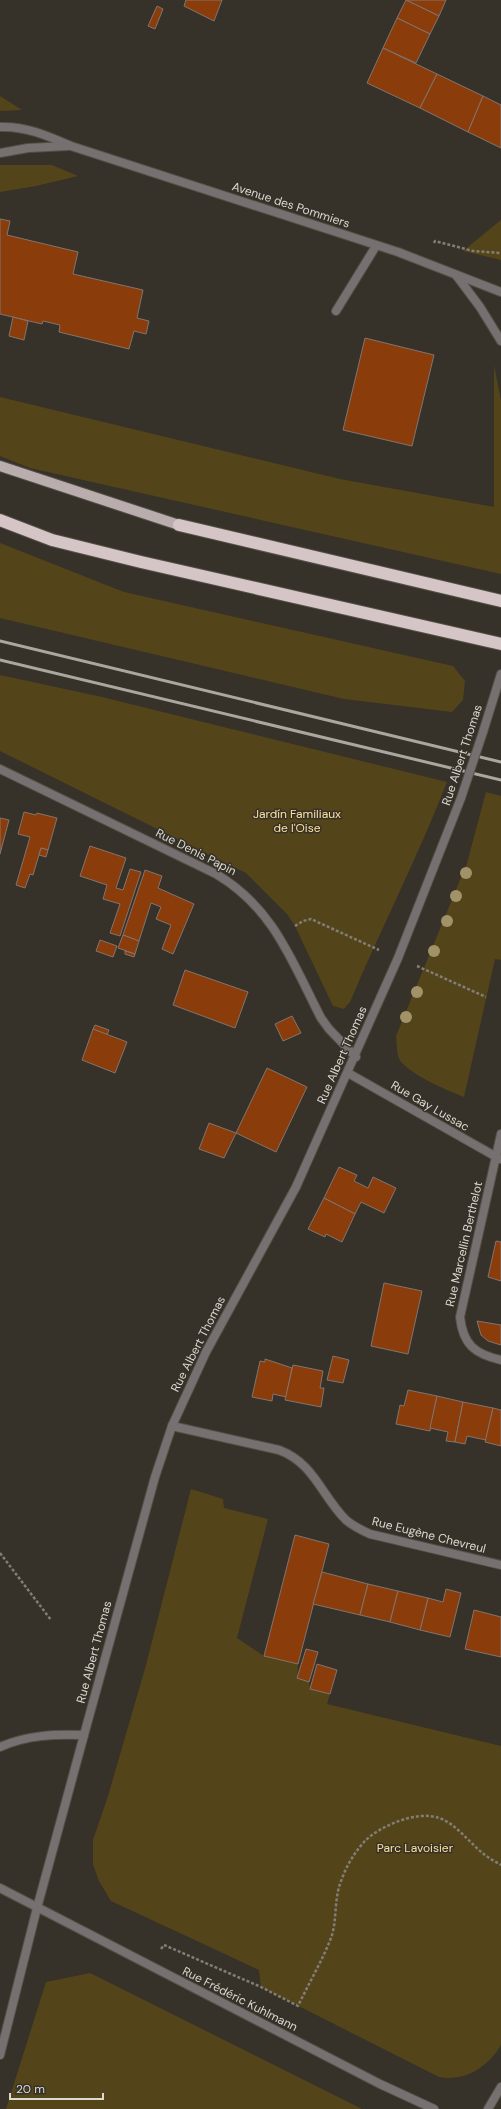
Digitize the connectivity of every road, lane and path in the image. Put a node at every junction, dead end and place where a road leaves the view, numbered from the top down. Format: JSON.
{"nodes":[{"id":1,"x":0,"y":127,"type":"edge"},
{"id":2,"x":71,"y":146,"type":"junction"},
{"id":3,"x":0,"y":153,"type":"edge"},
{"id":4,"x":376,"y":246,"type":"junction"},
{"id":5,"x":501,"y":253,"type":"edge"},
{"id":6,"x":426,"y":262,"type":"junction"},
{"id":7,"x":456,"y":274,"type":"junction"},
{"id":8,"x":501,"y":285,"type":"edge"},
{"id":9,"x":492,"y":288,"type":"junction"},
{"id":10,"x":501,"y":292,"type":"edge"},
{"id":11,"x":336,"y":311,"type":"dead end"},
{"id":12,"x":501,"y":341,"type":"edge"},
{"id":13,"x":0,"y":466,"type":"edge"},
{"id":14,"x":0,"y":520,"type":"edge"},
{"id":15,"x":179,"y":525,"type":"joint"},
{"id":16,"x":501,"y":601,"type":"edge"},
{"id":17,"x":501,"y":644,"type":"edge"},
{"id":18,"x":501,"y":676,"type":"edge"},
{"id":19,"x":0,"y":769,"type":"edge"},
{"id":20,"x":356,"y":1057,"type":"junction"},
{"id":21,"x":348,"y":1073,"type":"junction"},
{"id":22,"x":501,"y":1134,"type":"edge"},
{"id":23,"x":498,"y":1159,"type":"edge"},
{"id":24,"x":501,"y":1360,"type":"edge"},
{"id":25,"x":172,"y":1426,"type":"junction"},
{"id":26,"x":0,"y":1553,"type":"edge"},
{"id":27,"x":501,"y":1565,"type":"edge"},
{"id":28,"x":51,"y":1620,"type":"dead end"},
{"id":29,"x":84,"y":1735,"type":"junction"},
{"id":30,"x":0,"y":1746,"type":"edge"},
{"id":31,"x":501,"y":1865,"type":"edge"},
{"id":32,"x":0,"y":1888,"type":"edge"},
{"id":33,"x":37,"y":1908,"type":"junction"},
{"id":34,"x":151,"y":1967,"type":"junction"},
{"id":35,"x":0,"y":2055,"type":"edge"},
{"id":36,"x":501,"y":2086,"type":"edge"},
{"id":37,"x":434,"y":2109,"type":"edge"},
{"id":38,"x":488,"y":2109,"type":"edge"}],
"edges":[{"from":1,"to":2,"type":"street","name":"Avenue des Pommiers"},
{"from":2,"to":3,"type":"street","name":"Avenue des Pommiers"},
{"from":2,"to":4,"type":"street","name":"Avenue des Pommiers"},
{"from":4,"to":6,"type":"street","name":"Avenue des Pommiers"},
{"from":4,"to":11,"type":"street"},
{"from":5,"to":6,"type":"path"},
{"from":6,"to":7,"type":"street","name":"Avenue des Pommiers"},
{"from":7,"to":9,"type":"street","name":"Avenue des Pommiers"},
{"from":7,"to":12,"type":"street"},
{"from":8,"to":9,"type":"street"},
{"from":9,"to":10,"type":"street","name":"Avenue des Pommiers"},
{"from":13,"to":15,"type":"main road"},
{"from":14,"to":17,"type":"highway"},
{"from":15,"to":16,"type":"highway"},
{"from":18,"to":20,"type":"street","name":"Rue Albert Thomas","bridge":true},
{"from":19,"to":20,"type":"street","name":"Rue Denis Papin"},
{"from":20,"to":21,"type":"street","name":"Rue Albert Thomas"},
{"from":21,"to":23,"type":"street","name":"Rue Gay Lussac"},
{"from":21,"to":25,"type":"street","name":"Rue Albert Thomas"},
{"from":22,"to":23,"type":"street","name":"Rue Marcellin Berthelot"},
{"from":23,"to":24,"type":"street","name":"Rue Marcellin Berthelot"},
{"from":25,"to":27,"type":"street","name":"Rue Eugène Chevreul"},
{"from":25,"to":29,"type":"street","name":"Rue Albert Thomas"},
{"from":26,"to":28,"type":"path"},
{"from":29,"to":30,"type":"street"},
{"from":29,"to":33,"type":"street","name":"Rue Albert Thomas"},
{"from":31,"to":34,"type":"path"},
{"from":32,"to":33,"type":"street","name":"Rue Frédéric Kuhlmann"},
{"from":33,"to":34,"type":"street","name":"Rue Frédéric Kuhlmann"},
{"from":33,"to":35,"type":"street","name":"Rue Albert Thomas"},
{"from":34,"to":37,"type":"street","name":"Rue Frédéric Kuhlmann"},
{"from":36,"to":38,"type":"street"}]}
